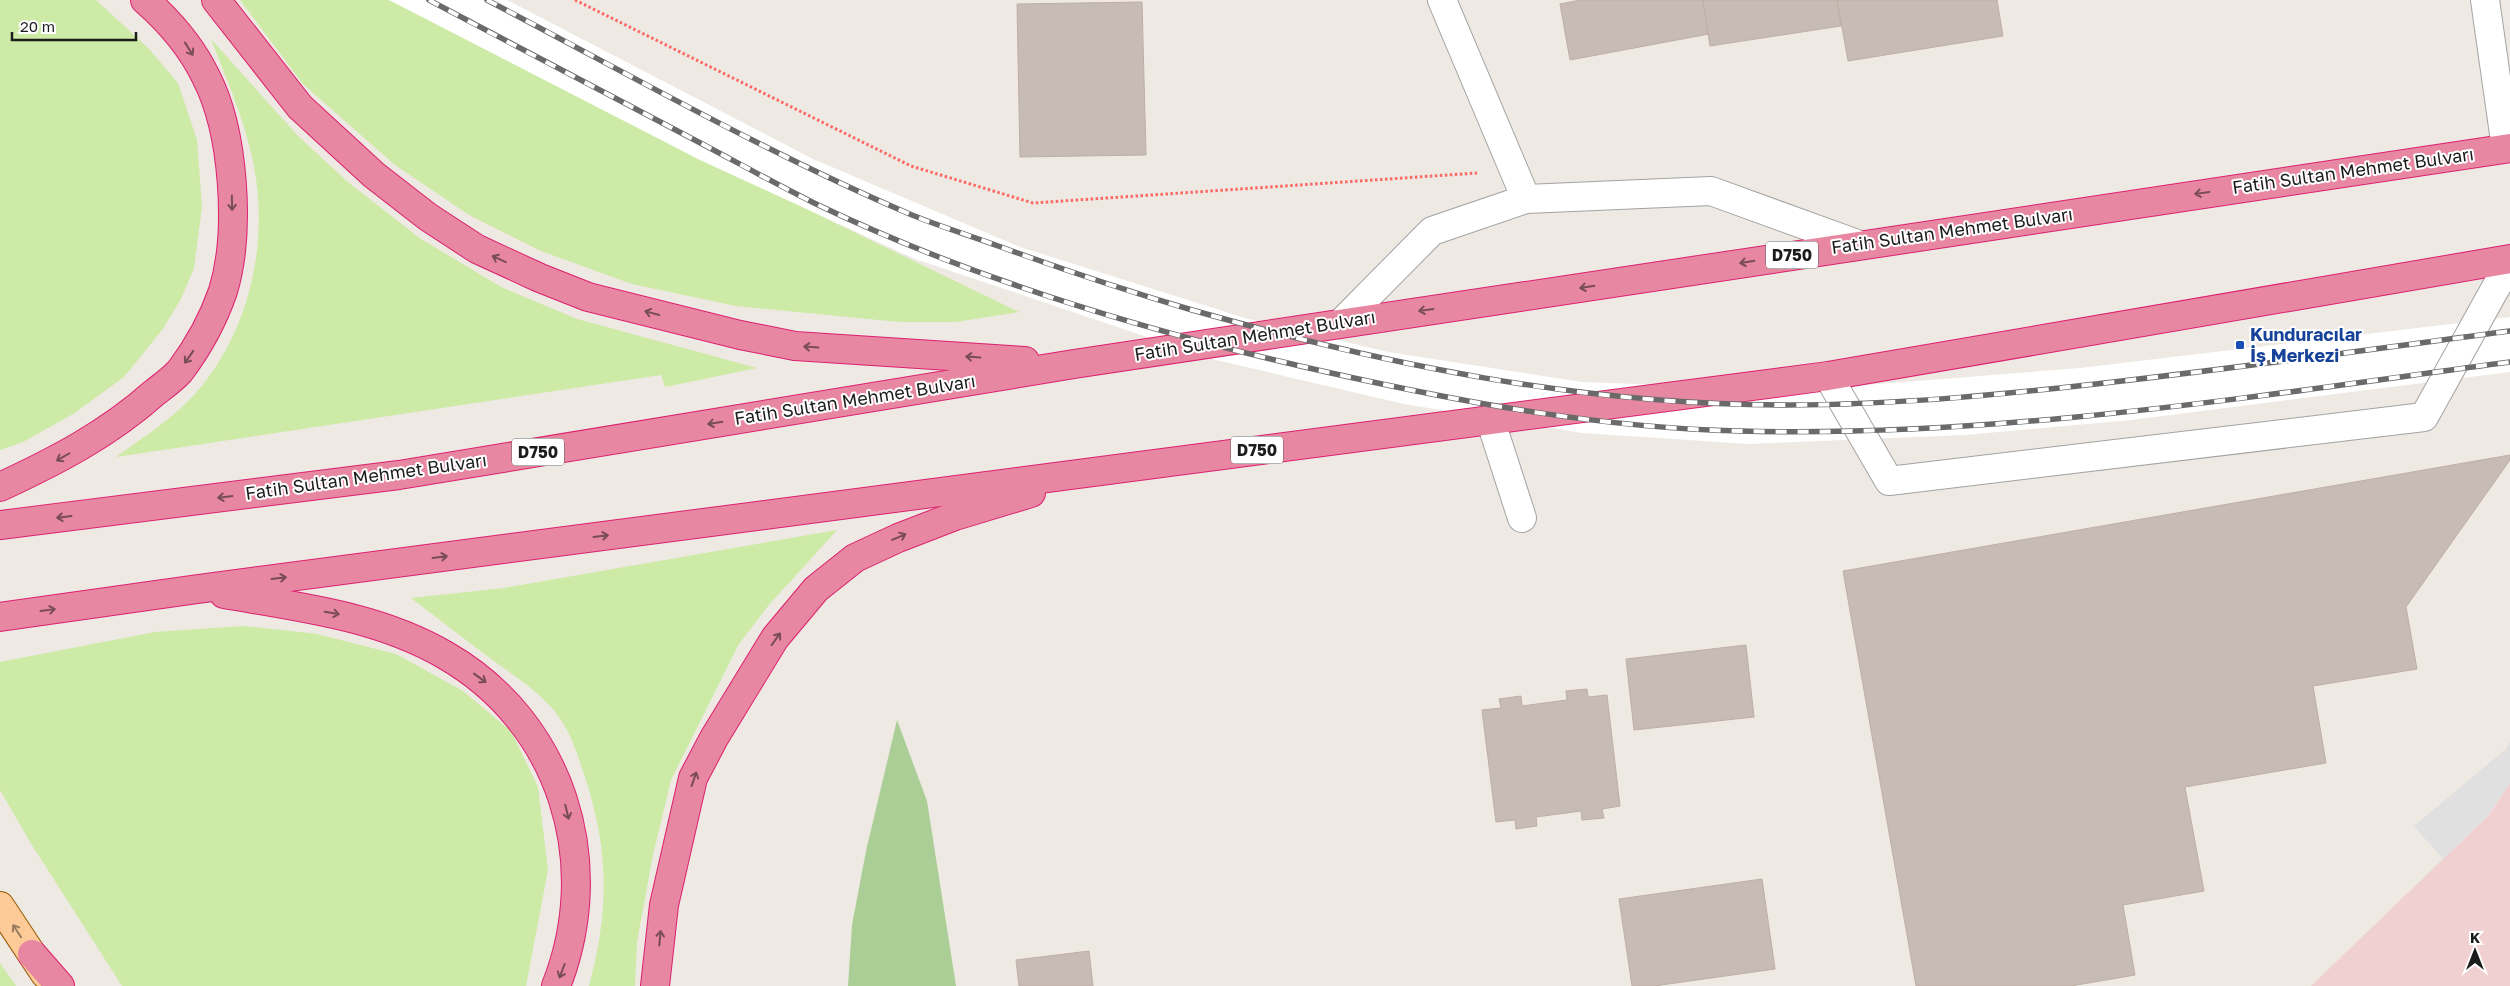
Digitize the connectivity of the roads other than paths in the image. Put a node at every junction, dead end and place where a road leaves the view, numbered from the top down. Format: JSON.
{"nodes":[{"id":1,"x":145,"y":0,"type":"edge"},
{"id":2,"x":216,"y":0,"type":"edge"},
{"id":3,"x":1442,"y":0,"type":"edge"},
{"id":4,"x":2485,"y":0,"type":"edge"},
{"id":5,"x":2508,"y":148,"type":"edge"},
{"id":6,"x":1526,"y":199,"type":"junction"},
{"id":7,"x":1857,"y":244,"type":"junction"},
{"id":8,"x":2510,"y":261,"type":"edge"},
{"id":9,"x":1341,"y":323,"type":"junction"},
{"id":10,"x":1074,"y":364,"type":"junction"},
{"id":11,"x":1828,"y":376,"type":"junction"},
{"id":12,"x":1490,"y":420,"type":"junction"},
{"id":13,"x":1106,"y":470,"type":"junction"},
{"id":14,"x":0,"y":487,"type":"edge"},
{"id":15,"x":1522,"y":518,"type":"dead end"},
{"id":16,"x":0,"y":525,"type":"edge"},
{"id":17,"x":198,"y":589,"type":"junction"},
{"id":18,"x":0,"y":617,"type":"edge"},
{"id":19,"x":0,"y":906,"type":"edge"},
{"id":20,"x":32,"y":954,"type":"junction"},
{"id":21,"x":52,"y":986,"type":"edge"},
{"id":22,"x":60,"y":986,"type":"edge"},
{"id":23,"x":556,"y":986,"type":"edge"},
{"id":24,"x":655,"y":986,"type":"edge"}],
"edges":[{"from":1,"to":14,"type":"highway","one_way":true},
{"from":10,"to":2,"type":"highway","one_way":true},
{"from":3,"to":6,"type":"street"},
{"from":4,"to":5,"type":"street"},
{"from":5,"to":7,"type":"highway","name":"Fatih Sultan Mehmet Bulvarı","number":"D750","one_way":true},
{"from":6,"to":7,"type":"street"},
{"from":6,"to":9,"type":"street"},
{"from":7,"to":9,"type":"highway","name":"Fatih Sultan Mehmet Bulvarı","number":"D750","one_way":true},
{"from":8,"to":11,"type":"highway","number":"D750"},
{"from":8,"to":11,"type":"street"},
{"from":9,"to":10,"type":"highway","name":"Fatih Sultan Mehmet Bulvarı","number":"D750"},
{"from":10,"to":16,"type":"highway","name":"Fatih Sultan Mehmet Bulvarı","number":"D750","one_way":true},
{"from":11,"to":12,"type":"highway","number":"D750"},
{"from":12,"to":13,"type":"highway","number":"D750"},
{"from":12,"to":15,"type":"street"},
{"from":17,"to":13,"type":"highway","number":"D750","one_way":true},
{"from":24,"to":13,"type":"highway","one_way":true},
{"from":18,"to":17,"type":"highway","number":"D750","one_way":true},
{"from":17,"to":23,"type":"highway","one_way":true},
{"from":20,"to":19,"type":"main road","one_way":true},
{"from":20,"to":21,"type":"main road"},
{"from":20,"to":22,"type":"highway"}]}
